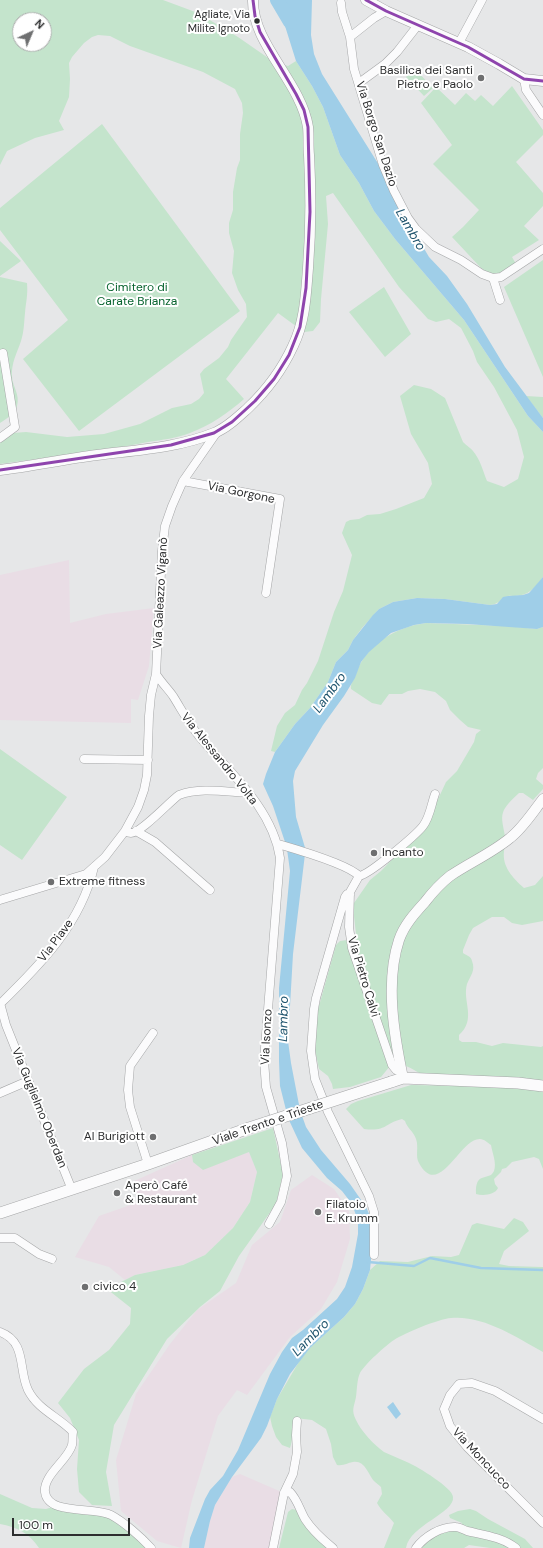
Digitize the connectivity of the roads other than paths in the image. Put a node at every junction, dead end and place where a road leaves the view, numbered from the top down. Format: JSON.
{"nodes":[{"id":1,"x":253,"y":0,"type":"edge"},
{"id":2,"x":366,"y":0,"type":"edge"},
{"id":3,"x":482,"y":0,"type":"edge"},
{"id":4,"x":341,"y":3,"type":"dead end"},
{"id":5,"x":386,"y":11,"type":"junction"},
{"id":6,"x":418,"y":25,"type":"junction"},
{"id":7,"x":350,"y":37,"type":"junction"},
{"id":8,"x":459,"y":43,"type":"junction"},
{"id":9,"x":524,"y":79,"type":"junction"},
{"id":10,"x":543,"y":81,"type":"edge"},
{"id":11,"x":359,"y":83,"type":"junction"},
{"id":12,"x":543,"y":115,"type":"edge"},
{"id":13,"x":543,"y":249,"type":"edge"},
{"id":14,"x":492,"y":278,"type":"junction"},
{"id":15,"x":500,"y":300,"type":"dead end"},
{"id":16,"x":4,"y":353,"type":"dead end"},
{"id":17,"x":218,"y":431,"type":"junction"},
{"id":18,"x":0,"y":438,"type":"edge"},
{"id":19,"x":0,"y":470,"type":"edge"},
{"id":20,"x":183,"y":481,"type":"junction"},
{"id":21,"x":266,"y":593,"type":"dead end"},
{"id":22,"x":156,"y":674,"type":"junction"},
{"id":23,"x":84,"y":759,"type":"dead end"},
{"id":24,"x":148,"y":760,"type":"junction"},
{"id":25,"x":249,"y":794,"type":"junction"},
{"id":26,"x":435,"y":794,"type":"dead end"},
{"id":27,"x":543,"y":799,"type":"edge"},
{"id":28,"x":125,"y":831,"type":"junction"},
{"id":29,"x":136,"y":831,"type":"junction"},
{"id":30,"x":281,"y":845,"type":"junction"},
{"id":31,"x":94,"y":867,"type":"junction"},
{"id":32,"x":359,"y":876,"type":"junction"},
{"id":33,"x":210,"y":890,"type":"dead end"},
{"id":34,"x":350,"y":895,"type":"junction"},
{"id":35,"x":0,"y":900,"type":"edge"},
{"id":36,"x":0,"y":1004,"type":"edge"},
{"id":37,"x":153,"y":1033,"type":"dead end"},
{"id":38,"x":402,"y":1075,"type":"junction"},
{"id":39,"x":28,"y":1081,"type":"junction"},
{"id":40,"x":543,"y":1086,"type":"edge"},
{"id":41,"x":0,"y":1093,"type":"edge"},
{"id":42,"x":148,"y":1164,"type":"junction"},
{"id":43,"x":72,"y":1190,"type":"junction"},
{"id":44,"x":0,"y":1213,"type":"edge"},
{"id":45,"x":268,"y":1224,"type":"dead end"},
{"id":46,"x":0,"y":1238,"type":"edge"},
{"id":47,"x":374,"y":1255,"type":"dead end"},
{"id":48,"x":52,"y":1259,"type":"dead end"},
{"id":49,"x":0,"y":1332,"type":"edge"},
{"id":50,"x":543,"y":1419,"type":"edge"},
{"id":51,"x":297,"y":1421,"type":"dead end"},
{"id":52,"x":284,"y":1493,"type":"junction"},
{"id":53,"x":543,"y":1522,"type":"edge"},
{"id":54,"x":151,"y":1548,"type":"edge"},
{"id":55,"x":274,"y":1548,"type":"edge"},
{"id":56,"x":333,"y":1548,"type":"edge"},
{"id":57,"x":416,"y":1548,"type":"edge"},
{"id":58,"x":516,"y":1548,"type":"edge"}],
"edges":[{"from":1,"to":17,"type":"street"},
{"from":2,"to":5,"type":"street"},
{"from":3,"to":8,"type":"street"},
{"from":4,"to":7,"type":"street","name":"Via Borgo San Dazio"},
{"from":5,"to":6,"type":"street"},
{"from":5,"to":7,"type":"street"},
{"from":6,"to":8,"type":"street"},
{"from":6,"to":11,"type":"street"},
{"from":7,"to":11,"type":"street","name":"Via Borgo San Dazio"},
{"from":8,"to":9,"type":"street"},
{"from":9,"to":10,"type":"street"},
{"from":9,"to":12,"type":"street"},
{"from":11,"to":14,"type":"street","name":"Via Borgo San Dazio"},
{"from":13,"to":14,"type":"street"},
{"from":14,"to":15,"type":"street"},
{"from":16,"to":18,"type":"street"},
{"from":17,"to":19,"type":"street"},
{"from":17,"to":20,"type":"street","name":"Via Galeazzo Viganò"},
{"from":20,"to":21,"type":"street","name":"Via Gorgone"},
{"from":20,"to":22,"type":"street","name":"Via Galeazzo Viganò"},
{"from":22,"to":24,"type":"street"},
{"from":22,"to":25,"type":"street","name":"Via Alessandro Volta"},
{"from":23,"to":24,"type":"street"},
{"from":24,"to":28,"type":"street"},
{"from":25,"to":29,"type":"street"},
{"from":25,"to":30,"type":"street","name":"Via Alessandro Volta"},
{"from":26,"to":32,"type":"street"},
{"from":27,"to":38,"type":"street"},
{"from":28,"to":29,"type":"street"},
{"from":28,"to":31,"type":"street"},
{"from":29,"to":33,"type":"street"},
{"from":30,"to":32,"type":"street"},
{"from":30,"to":45,"type":"street","name":"Via Isonzo"},
{"from":31,"to":35,"type":"street"},
{"from":31,"to":36,"type":"street","name":"Via Piave"},
{"from":32,"to":34,"type":"street","name":"Via Pietro Calvi"},
{"from":34,"to":38,"type":"street","name":"Via Pietro Calvi"},
{"from":34,"to":47,"type":"street"},
{"from":36,"to":39,"type":"street","name":"Via Guglielmo Oberdan"},
{"from":37,"to":42,"type":"street"},
{"from":38,"to":40,"type":"main road","name":"Viale Trento e Trieste"},
{"from":38,"to":42,"type":"main road","name":"Viale Trento e Trieste","bridge":true},
{"from":39,"to":41,"type":"street"},
{"from":39,"to":43,"type":"street","name":"Via Guglielmo Oberdan"},
{"from":42,"to":43,"type":"main road","name":"Viale Trento e Trieste"},
{"from":43,"to":44,"type":"main road","name":"Viale Trento e Trieste"},
{"from":46,"to":48,"type":"street"},
{"from":49,"to":54,"type":"street"},
{"from":50,"to":53,"type":"street","name":"Via Moncucco"},
{"from":51,"to":52,"type":"street"},
{"from":52,"to":55,"type":"street"},
{"from":52,"to":56,"type":"street"},
{"from":57,"to":58,"type":"street"}]}
